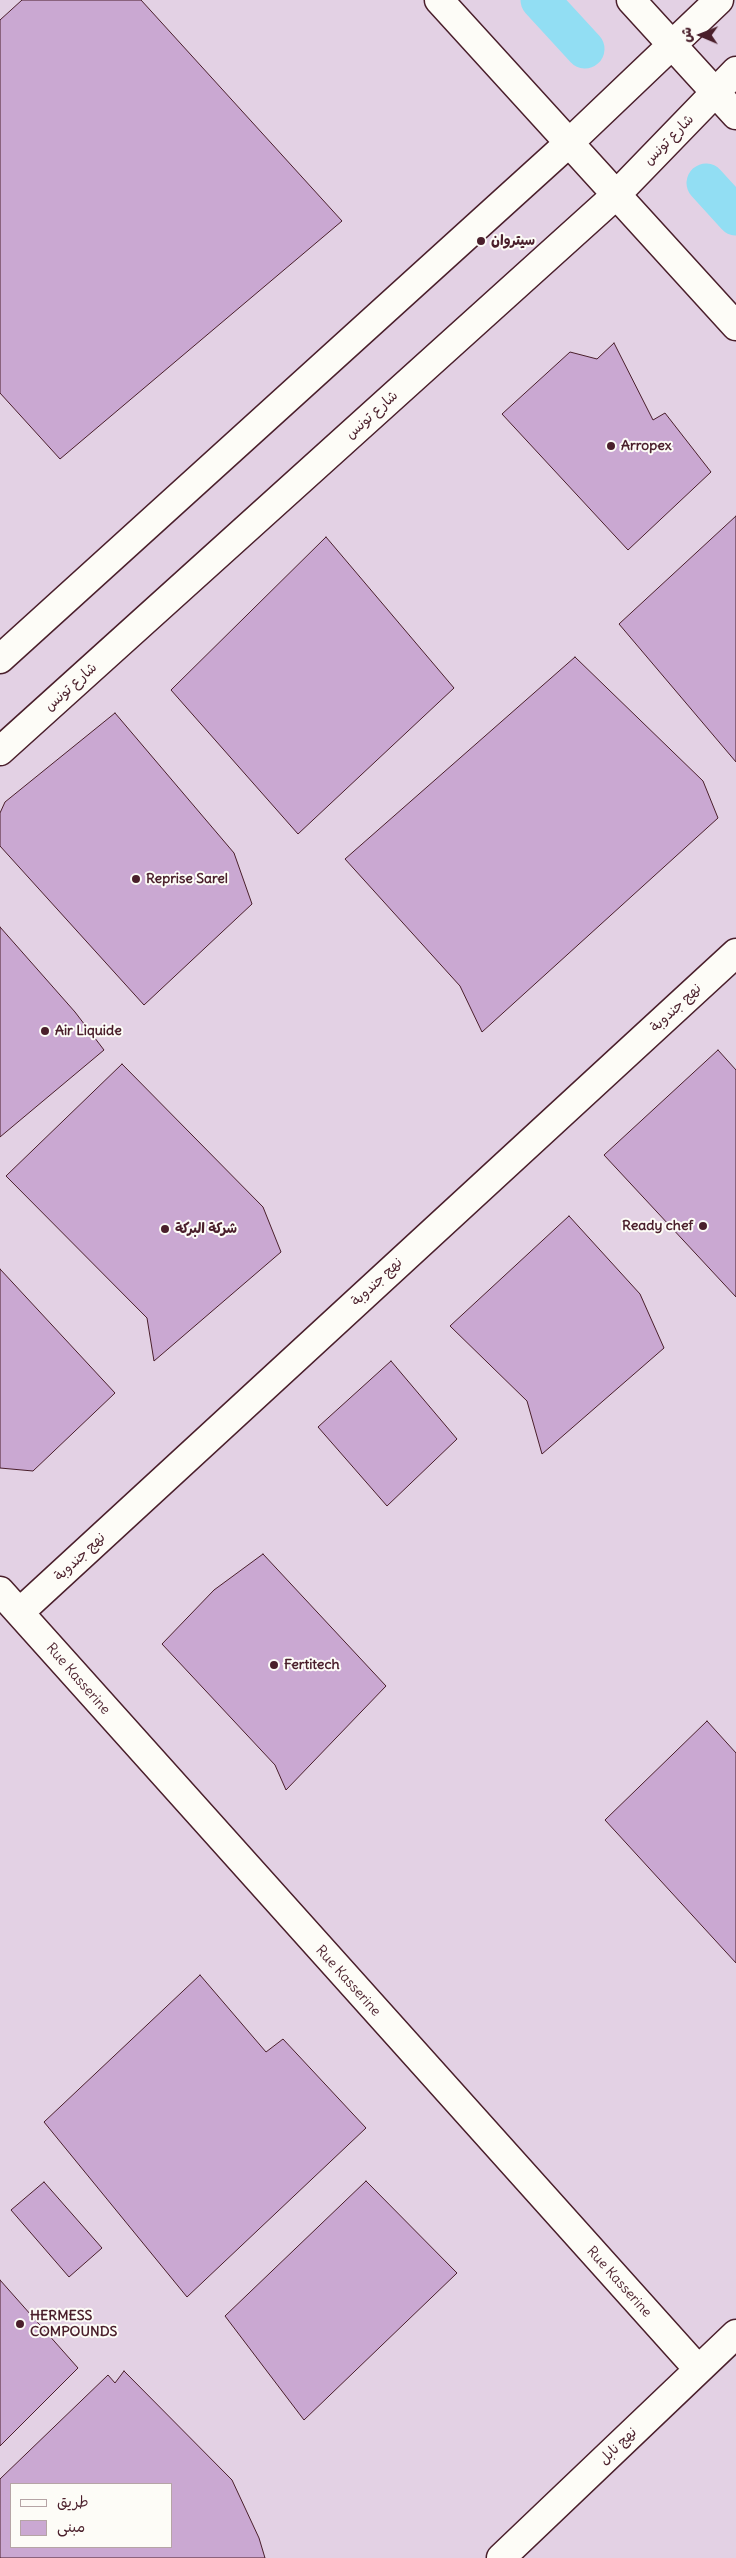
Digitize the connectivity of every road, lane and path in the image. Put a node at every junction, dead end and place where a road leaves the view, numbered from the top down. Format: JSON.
{"nodes":[{"id":1,"x":439,"y":0,"type":"edge"},
{"id":2,"x":631,"y":0,"type":"edge"},
{"id":3,"x":719,"y":0,"type":"edge"},
{"id":4,"x":671,"y":44,"type":"junction"},
{"id":5,"x":736,"y":71,"type":"edge"},
{"id":6,"x":715,"y":91,"type":"junction"},
{"id":7,"x":736,"y":115,"type":"edge"},
{"id":8,"x":570,"y":142,"type":"junction"},
{"id":9,"x":615,"y":196,"type":"junction"},
{"id":10,"x":736,"y":326,"type":"edge"},
{"id":11,"x":0,"y":659,"type":"edge"},
{"id":12,"x":0,"y":751,"type":"edge"},
{"id":13,"x":736,"y":953,"type":"edge"},
{"id":14,"x":0,"y":1591,"type":"edge"},
{"id":15,"x":20,"y":1612,"type":"junction"},
{"id":16,"x":736,"y":2334,"type":"edge"},
{"id":17,"x":698,"y":2369,"type":"junction"},
{"id":18,"x":501,"y":2558,"type":"edge"}],
"edges":[{"from":1,"to":8,"type":"street"},
{"from":2,"to":4,"type":"street"},
{"from":3,"to":4,"type":"street"},
{"from":4,"to":6,"type":"street"},
{"from":4,"to":8,"type":"street"},
{"from":5,"to":6,"type":"street","name":"شارع تونس"},
{"from":6,"to":7,"type":"street"},
{"from":6,"to":9,"type":"street","name":"شارع تونس"},
{"from":8,"to":9,"type":"street"},
{"from":8,"to":11,"type":"street"},
{"from":9,"to":10,"type":"street"},
{"from":9,"to":12,"type":"street","name":"شارع تونس"},
{"from":13,"to":15,"type":"street","name":"نهج جندوبة"},
{"from":14,"to":15,"type":"street","name":"Rue Kasserine"},
{"from":15,"to":17,"type":"street","name":"Rue Kasserine"},
{"from":16,"to":17,"type":"street","name":"نهج نابل"},
{"from":17,"to":18,"type":"street","name":"نهج نابل"}]}
